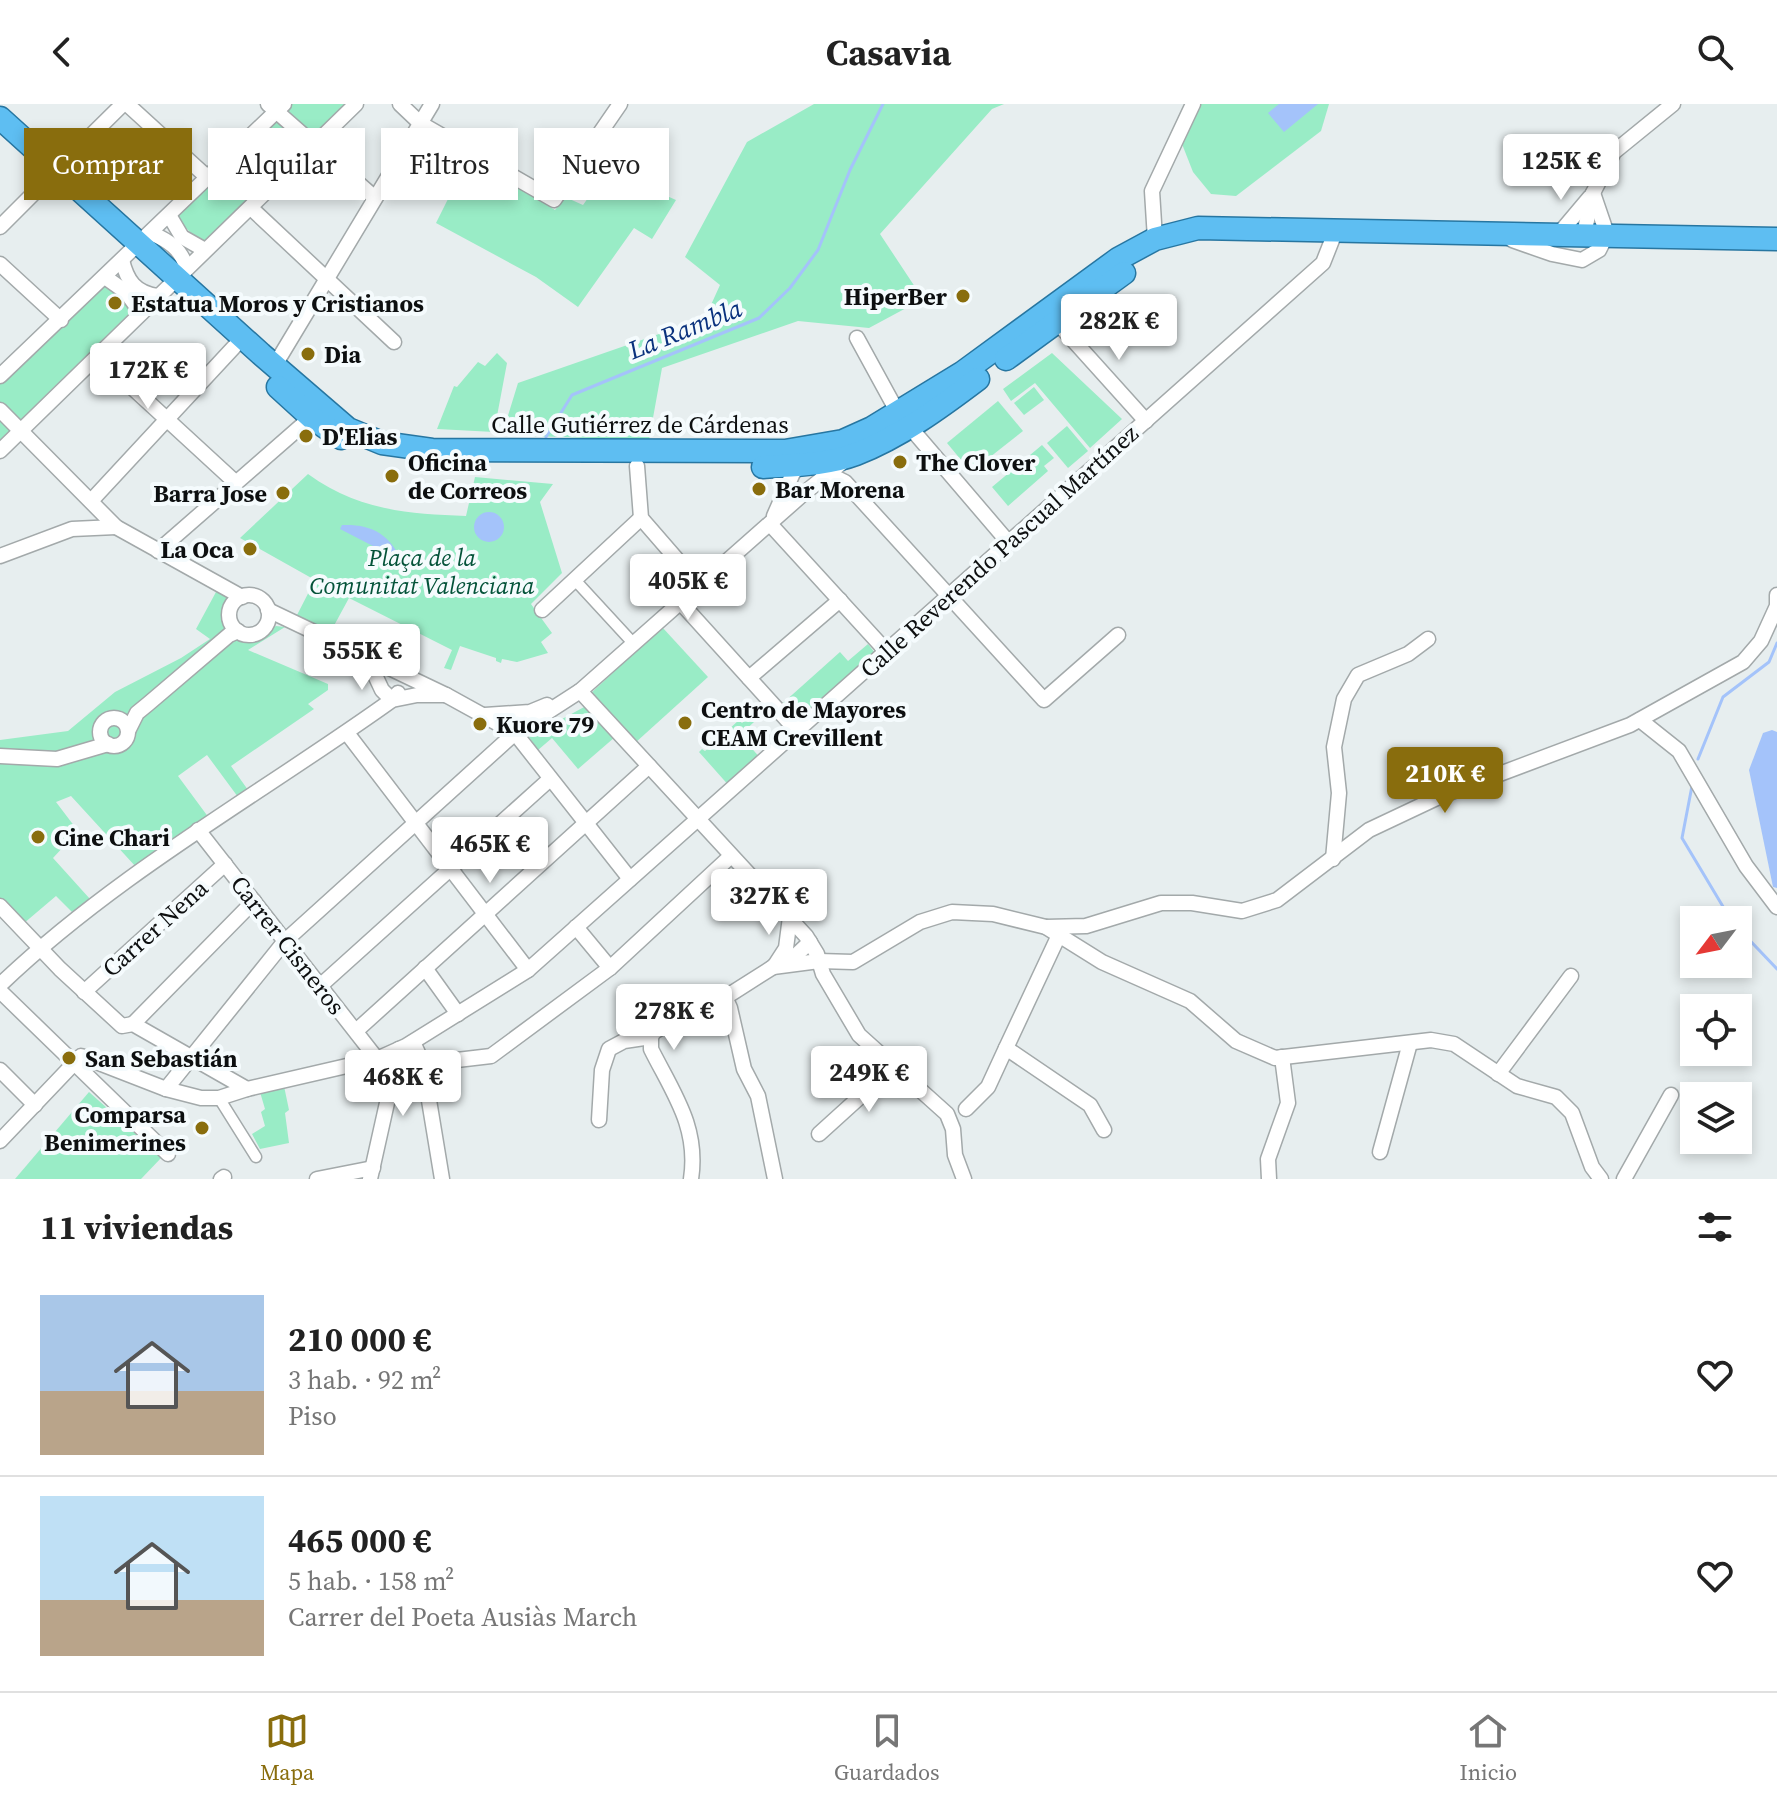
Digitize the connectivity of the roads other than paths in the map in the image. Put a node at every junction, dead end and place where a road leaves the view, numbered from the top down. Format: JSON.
{"nodes":[{"id":1,"x":125,"y":104,"type":"edge"},
{"id":2,"x":356,"y":104,"type":"edge"},
{"id":3,"x":400,"y":104,"type":"edge"},
{"id":4,"x":432,"y":104,"type":"edge"},
{"id":5,"x":620,"y":104,"type":"edge"},
{"id":6,"x":1193,"y":104,"type":"edge"},
{"id":7,"x":1673,"y":104,"type":"edge"},
{"id":8,"x":276,"y":106,"type":"edge"},
{"id":9,"x":0,"y":118,"type":"edge"},
{"id":10,"x":420,"y":123,"type":"junction"},
{"id":11,"x":100,"y":128,"type":"edge"},
{"id":12,"x":255,"y":128,"type":"edge"},
{"id":13,"x":298,"y":128,"type":"edge"},
{"id":14,"x":331,"y":128,"type":"edge"},
{"id":15,"x":0,"y":137,"type":"edge"},
{"id":16,"x":24,"y":144,"type":"edge"},
{"id":17,"x":24,"y":154,"type":"edge"},
{"id":18,"x":208,"y":178,"type":"joint"},
{"id":19,"x":365,"y":189,"type":"edge"},
{"id":20,"x":1593,"y":193,"type":"junction"},
{"id":21,"x":375,"y":198,"type":"junction"},
{"id":22,"x":26,"y":200,"type":"edge"},
{"id":23,"x":82,"y":200,"type":"edge"},
{"id":24,"x":259,"y":200,"type":"edge"},
{"id":25,"x":251,"y":208,"type":"junction"},
{"id":26,"x":169,"y":215,"type":"junction"},
{"id":27,"x":0,"y":227,"type":"edge"},
{"id":28,"x":1244,"y":230,"type":"junction"},
{"id":29,"x":1336,"y":230,"type":"junction"},
{"id":30,"x":1485,"y":234,"type":"junction"},
{"id":31,"x":1584,"y":234,"type":"junction"},
{"id":32,"x":1607,"y":234,"type":"junction"},
{"id":33,"x":1558,"y":235,"type":"junction"},
{"id":34,"x":1155,"y":239,"type":"junction"},
{"id":35,"x":1777,"y":239,"type":"edge"},
{"id":36,"x":135,"y":247,"type":"junction"},
{"id":37,"x":205,"y":250,"type":"junction"},
{"id":38,"x":0,"y":264,"type":"edge"},
{"id":39,"x":105,"y":277,"type":"junction"},
{"id":40,"x":326,"y":280,"type":"junction"},
{"id":41,"x":172,"y":282,"type":"junction"},
{"id":42,"x":141,"y":313,"type":"junction"},
{"id":43,"x":61,"y":320,"type":"junction"},
{"id":44,"x":1069,"y":320,"type":"junction"},
{"id":45,"x":857,"y":338,"type":"dead end"},
{"id":46,"x":394,"y":342,"type":"dead end"},
{"id":47,"x":234,"y":347,"type":"junction"},
{"id":48,"x":98,"y":356,"type":"junction"},
{"id":49,"x":275,"y":365,"type":"junction"},
{"id":50,"x":0,"y":376,"type":"edge"},
{"id":51,"x":0,"y":410,"type":"edge"},
{"id":52,"x":317,"y":412,"type":"junction"},
{"id":53,"x":167,"y":418,"type":"junction"},
{"id":54,"x":904,"y":420,"type":"junction"},
{"id":55,"x":1146,"y":421,"type":"junction"},
{"id":56,"x":21,"y":431,"type":"junction"},
{"id":57,"x":848,"y":448,"type":"junction"},
{"id":58,"x":0,"y":451,"type":"edge"},
{"id":59,"x":792,"y":458,"type":"junction"},
{"id":60,"x":637,"y":466,"type":"junction"},
{"id":61,"x":760,"y":467,"type":"junction"},
{"id":62,"x":823,"y":477,"type":"junction"},
{"id":63,"x":235,"y":482,"type":"junction"},
{"id":64,"x":803,"y":494,"type":"junction"},
{"id":65,"x":781,"y":500,"type":"junction"},
{"id":66,"x":91,"y":501,"type":"junction"},
{"id":67,"x":641,"y":518,"type":"junction"},
{"id":68,"x":770,"y":524,"type":"junction"},
{"id":69,"x":116,"y":527,"type":"junction"},
{"id":70,"x":1009,"y":543,"type":"junction"},
{"id":71,"x":158,"y":551,"type":"junction"},
{"id":72,"x":0,"y":556,"type":"edge"},
{"id":73,"x":574,"y":579,"type":"junction"},
{"id":74,"x":700,"y":586,"type":"junction"},
{"id":75,"x":949,"y":595,"type":"junction"},
{"id":76,"x":1777,"y":595,"type":"edge"},
{"id":77,"x":242,"y":597,"type":"junction"},
{"id":78,"x":840,"y":600,"type":"junction"},
{"id":79,"x":681,"y":603,"type":"junction"},
{"id":80,"x":268,"y":610,"type":"junction"},
{"id":81,"x":542,"y":610,"type":"dead end"},
{"id":82,"x":238,"y":631,"type":"junction"},
{"id":83,"x":1118,"y":635,"type":"dead end"},
{"id":84,"x":1428,"y":639,"type":"dead end"},
{"id":85,"x":633,"y":643,"type":"junction"},
{"id":86,"x":887,"y":652,"type":"junction"},
{"id":87,"x":366,"y":657,"type":"junction"},
{"id":88,"x":409,"y":678,"type":"junction"},
{"id":89,"x":749,"y":678,"type":"junction"},
{"id":90,"x":580,"y":691,"type":"junction"},
{"id":91,"x":446,"y":695,"type":"junction"},
{"id":92,"x":392,"y":700,"type":"junction"},
{"id":93,"x":530,"y":712,"type":"junction"},
{"id":94,"x":483,"y":716,"type":"junction"},
{"id":95,"x":1640,"y":720,"type":"junction"},
{"id":96,"x":123,"y":725,"type":"junction"},
{"id":97,"x":797,"y":731,"type":"junction"},
{"id":98,"x":347,"y":733,"type":"junction"},
{"id":99,"x":515,"y":733,"type":"junction"},
{"id":100,"x":104,"y":739,"type":"junction"},
{"id":101,"x":0,"y":756,"type":"edge"},
{"id":102,"x":649,"y":766,"type":"junction"},
{"id":103,"x":550,"y":779,"type":"junction"},
{"id":104,"x":696,"y":820,"type":"junction"},
{"id":105,"x":586,"y":823,"type":"junction"},
{"id":106,"x":416,"y":824,"type":"junction"},
{"id":107,"x":198,"y":830,"type":"junction"},
{"id":108,"x":731,"y":856,"type":"junction"},
{"id":109,"x":1333,"y":859,"type":"junction"},
{"id":110,"x":225,"y":864,"type":"junction"},
{"id":111,"x":451,"y":867,"type":"junction"},
{"id":112,"x":630,"y":879,"type":"junction"},
{"id":113,"x":254,"y":901,"type":"junction"},
{"id":114,"x":0,"y":906,"type":"edge"},
{"id":115,"x":1777,"y":907,"type":"edge"},
{"id":116,"x":486,"y":914,"type":"junction"},
{"id":117,"x":790,"y":917,"type":"junction"},
{"id":118,"x":576,"y":927,"type":"junction"},
{"id":119,"x":1052,"y":931,"type":"junction"},
{"id":120,"x":808,"y":939,"type":"junction"},
{"id":121,"x":285,"y":941,"type":"junction"},
{"id":122,"x":39,"y":947,"type":"junction"},
{"id":123,"x":786,"y":948,"type":"junction"},
{"id":124,"x":819,"y":961,"type":"junction"},
{"id":125,"x":773,"y":967,"type":"junction"},
{"id":126,"x":425,"y":968,"type":"junction"},
{"id":127,"x":610,"y":968,"type":"junction"},
{"id":128,"x":528,"y":970,"type":"junction"},
{"id":129,"x":1571,"y":976,"type":"dead end"},
{"id":130,"x":320,"y":986,"type":"junction"},
{"id":131,"x":0,"y":988,"type":"edge"},
{"id":132,"x":84,"y":992,"type":"junction"},
{"id":133,"x":725,"y":997,"type":"junction"},
{"id":134,"x":458,"y":1014,"type":"junction"},
{"id":135,"x":133,"y":1024,"type":"junction"},
{"id":136,"x":356,"y":1031,"type":"junction"},
{"id":137,"x":651,"y":1037,"type":"junction"},
{"id":138,"x":1410,"y":1043,"type":"junction"},
{"id":139,"x":406,"y":1045,"type":"junction"},
{"id":140,"x":1006,"y":1048,"type":"junction"},
{"id":141,"x":1282,"y":1057,"type":"junction"},
{"id":142,"x":191,"y":1058,"type":"junction"},
{"id":143,"x":377,"y":1059,"type":"junction"},
{"id":144,"x":75,"y":1063,"type":"junction"},
{"id":145,"x":423,"y":1064,"type":"junction"},
{"id":146,"x":894,"y":1066,"type":"junction"},
{"id":147,"x":0,"y":1070,"type":"edge"},
{"id":148,"x":1498,"y":1074,"type":"junction"},
{"id":149,"x":166,"y":1089,"type":"junction"},
{"id":150,"x":247,"y":1089,"type":"junction"},
{"id":151,"x":1671,"y":1095,"type":"dead end"},
{"id":152,"x":219,"y":1098,"type":"junction"},
{"id":153,"x":35,"y":1105,"type":"junction"},
{"id":154,"x":966,"y":1109,"type":"dead end"},
{"id":155,"x":599,"y":1120,"type":"dead end"},
{"id":156,"x":1104,"y":1130,"type":"dead end"},
{"id":157,"x":819,"y":1134,"type":"dead end"},
{"id":158,"x":0,"y":1141,"type":"edge"},
{"id":159,"x":1380,"y":1152,"type":"dead end"},
{"id":160,"x":168,"y":1154,"type":"dead end"},
{"id":161,"x":256,"y":1157,"type":"dead end"},
{"id":162,"x":372,"y":1173,"type":"edge"},
{"id":163,"x":317,"y":1179,"type":"edge"},
{"id":164,"x":442,"y":1179,"type":"edge"},
{"id":165,"x":691,"y":1179,"type":"edge"},
{"id":166,"x":775,"y":1179,"type":"edge"},
{"id":167,"x":964,"y":1179,"type":"edge"},
{"id":168,"x":1269,"y":1179,"type":"edge"},
{"id":169,"x":1601,"y":1179,"type":"edge"},
{"id":170,"x":1624,"y":1179,"type":"edge"}],
"edges":[{"from":1,"to":11,"type":"street"},
{"from":1,"to":18,"type":"street"},
{"from":2,"to":14,"type":"street"},
{"from":3,"to":10,"type":"street"},
{"from":4,"to":10,"type":"street"},
{"from":5,"to":10,"type":"street"},
{"from":6,"to":34,"type":"street"},
{"from":7,"to":20,"type":"street"},
{"from":8,"to":12,"type":"street"},
{"from":8,"to":13,"type":"street"},
{"from":9,"to":16,"type":"highway"},
{"from":10,"to":21,"type":"street"},
{"from":15,"to":17,"type":"highway"},
{"from":18,"to":26,"type":"street"},
{"from":19,"to":21,"type":"street"},
{"from":20,"to":31,"type":"street"},
{"from":20,"to":32,"type":"street"},
{"from":20,"to":33,"type":"street"},
{"from":21,"to":40,"type":"street"},
{"from":22,"to":27,"type":"street"},
{"from":23,"to":36,"type":"highway"},
{"from":24,"to":25,"type":"street"},
{"from":25,"to":37,"type":"street"},
{"from":25,"to":40,"type":"street"},
{"from":26,"to":36,"type":"street"},
{"from":26,"to":37,"type":"street"},
{"from":28,"to":29,"type":"highway"},
{"from":28,"to":34,"type":"highway","name":"Calle Gutiérrez de Cárdenas"},
{"from":28,"to":44,"type":"highway","name":"Calle Gutiérrez de Cárdenas"},
{"from":29,"to":30,"type":"highway"},
{"from":29,"to":55,"type":"street","name":"Calle Reverendo Pascual Martínez"},
{"from":30,"to":32,"type":"street"},
{"from":30,"to":33,"type":"highway"},
{"from":31,"to":32,"type":"highway"},
{"from":31,"to":33,"type":"highway"},
{"from":32,"to":35,"type":"highway"},
{"from":34,"to":54,"type":"highway","name":"Calle Gutiérrez de Cárdenas"},
{"from":36,"to":39,"type":"street"},
{"from":36,"to":41,"type":"highway"},
{"from":36,"to":41,"type":"street"},
{"from":37,"to":41,"type":"street"},
{"from":38,"to":43,"type":"street"},
{"from":39,"to":42,"type":"street"},
{"from":39,"to":43,"type":"street"},
{"from":40,"to":46,"type":"street"},
{"from":40,"to":49,"type":"street"},
{"from":41,"to":42,"type":"street"},
{"from":41,"to":47,"type":"highway"},
{"from":41,"to":49,"type":"highway"},
{"from":42,"to":48,"type":"street"},
{"from":43,"to":50,"type":"street"},
{"from":44,"to":54,"type":"highway","name":"Calle Gutiérrez de Cárdenas"},
{"from":44,"to":55,"type":"street"},
{"from":45,"to":54,"type":"street"},
{"from":47,"to":52,"type":"highway"},
{"from":47,"to":53,"type":"street"},
{"from":48,"to":53,"type":"street"},
{"from":48,"to":56,"type":"street"},
{"from":49,"to":52,"type":"highway"},
{"from":51,"to":56,"type":"street"},
{"from":52,"to":59,"type":"highway","name":"Calle Gutiérrez de Cárdenas"},
{"from":52,"to":60,"type":"highway","name":"Calle Gutiérrez de Cárdenas"},
{"from":52,"to":63,"type":"street"},
{"from":53,"to":63,"type":"street"},
{"from":53,"to":66,"type":"street"},
{"from":54,"to":57,"type":"highway","name":"Calle Gutiérrez de Cárdenas"},
{"from":54,"to":70,"type":"street"},
{"from":55,"to":70,"type":"street","name":"Calle Reverendo Pascual Martínez"},
{"from":56,"to":58,"type":"street"},
{"from":56,"to":66,"type":"street"},
{"from":57,"to":59,"type":"highway","name":"Calle Gutiérrez de Cárdenas"},
{"from":57,"to":62,"type":"street"},
{"from":59,"to":61,"type":"highway","name":"Calle Gutiérrez de Cárdenas"},
{"from":59,"to":64,"type":"street"},
{"from":59,"to":65,"type":"street"},
{"from":60,"to":61,"type":"highway","name":"Calle Gutiérrez de Cárdenas"},
{"from":60,"to":67,"type":"street"},
{"from":61,"to":65,"type":"street"},
{"from":62,"to":64,"type":"street"},
{"from":62,"to":75,"type":"street"},
{"from":63,"to":71,"type":"street"},
{"from":64,"to":68,"type":"street"},
{"from":65,"to":68,"type":"street"},
{"from":66,"to":69,"type":"street"},
{"from":67,"to":73,"type":"street"},
{"from":67,"to":74,"type":"street"},
{"from":68,"to":74,"type":"street"},
{"from":68,"to":78,"type":"street"},
{"from":69,"to":71,"type":"street"},
{"from":69,"to":72,"type":"street"},
{"from":70,"to":75,"type":"street","name":"Calle Reverendo Pascual Martínez"},
{"from":71,"to":77,"type":"street"},
{"from":73,"to":81,"type":"street"},
{"from":73,"to":85,"type":"street"},
{"from":74,"to":79,"type":"street"},
{"from":75,"to":83,"type":"street"},
{"from":75,"to":86,"type":"street","name":"Calle Reverendo Pascual Martínez"},
{"from":76,"to":95,"type":"street"},
{"from":77,"to":80,"type":"street"},
{"from":77,"to":82,"type":"street"},
{"from":78,"to":86,"type":"street"},
{"from":78,"to":89,"type":"street"},
{"from":79,"to":85,"type":"street"},
{"from":79,"to":89,"type":"street"},
{"from":80,"to":82,"type":"street"},
{"from":80,"to":87,"type":"street"},
{"from":82,"to":96,"type":"street"},
{"from":84,"to":109,"type":"street"},
{"from":85,"to":90,"type":"street"},
{"from":86,"to":97,"type":"street","name":"Calle Reverendo Pascual Martínez"},
{"from":87,"to":88,"type":"street"},
{"from":87,"to":92,"type":"street"},
{"from":88,"to":91,"type":"street"},
{"from":88,"to":92,"type":"street"},
{"from":89,"to":97,"type":"street"},
{"from":90,"to":93,"type":"street"},
{"from":90,"to":99,"type":"street"},
{"from":90,"to":102,"type":"street"},
{"from":91,"to":92,"type":"street"},
{"from":91,"to":94,"type":"street"},
{"from":92,"to":98,"type":"street"},
{"from":93,"to":94,"type":"street"},
{"from":93,"to":99,"type":"street"},
{"from":94,"to":99,"type":"street"},
{"from":95,"to":109,"type":"street"},
{"from":95,"to":115,"type":"street"},
{"from":96,"to":100,"type":"street"},
{"from":96,"to":100,"type":"street"},
{"from":97,"to":104,"type":"street","name":"Calle Reverendo Pascual Martínez"},
{"from":98,"to":106,"type":"street"},
{"from":98,"to":107,"type":"street"},
{"from":99,"to":103,"type":"street"},
{"from":99,"to":106,"type":"street"},
{"from":100,"to":101,"type":"street"},
{"from":102,"to":104,"type":"street"},
{"from":102,"to":105,"type":"street"},
{"from":103,"to":105,"type":"street"},
{"from":103,"to":111,"type":"street"},
{"from":104,"to":108,"type":"street"},
{"from":104,"to":112,"type":"street","name":"Calle Reverendo Pascual Martínez"},
{"from":105,"to":112,"type":"street"},
{"from":105,"to":116,"type":"street"},
{"from":106,"to":111,"type":"street"},
{"from":106,"to":121,"type":"street"},
{"from":107,"to":110,"type":"street","name":"Carrer Cisneros"},
{"from":107,"to":122,"type":"street"},
{"from":108,"to":117,"type":"street"},
{"from":108,"to":127,"type":"street"},
{"from":109,"to":119,"type":"street"},
{"from":110,"to":113,"type":"street","name":"Carrer Cisneros"},
{"from":110,"to":132,"type":"street","name":"Carrer Nena"},
{"from":111,"to":116,"type":"street"},
{"from":111,"to":130,"type":"street"},
{"from":112,"to":118,"type":"street","name":"Calle Reverendo Pascual Martínez"},
{"from":113,"to":121,"type":"street","name":"Carrer Cisneros"},
{"from":113,"to":135,"type":"street"},
{"from":114,"to":122,"type":"street"},
{"from":116,"to":126,"type":"street"},
{"from":116,"to":128,"type":"street"},
{"from":117,"to":120,"type":"street"},
{"from":117,"to":123,"type":"street"},
{"from":118,"to":127,"type":"street"},
{"from":118,"to":128,"type":"street","name":"Calle Reverendo Pascual Martínez"},
{"from":119,"to":124,"type":"street"},
{"from":119,"to":140,"type":"street"},
{"from":119,"to":141,"type":"street"},
{"from":120,"to":123,"type":"street"},
{"from":120,"to":124,"type":"street"},
{"from":120,"to":125,"type":"street"},
{"from":121,"to":130,"type":"street","name":"Carrer Cisneros"},
{"from":121,"to":142,"type":"street"},
{"from":122,"to":131,"type":"street"},
{"from":122,"to":132,"type":"street"},
{"from":123,"to":125,"type":"street"},
{"from":124,"to":125,"type":"street"},
{"from":124,"to":146,"type":"street"},
{"from":125,"to":133,"type":"street"},
{"from":126,"to":134,"type":"street"},
{"from":126,"to":136,"type":"street"},
{"from":127,"to":145,"type":"street"},
{"from":128,"to":134,"type":"street","name":"Calle Reverendo Pascual Martínez"},
{"from":129,"to":148,"type":"street"},
{"from":130,"to":136,"type":"street","name":"Carrer Cisneros"},
{"from":131,"to":144,"type":"street"},
{"from":132,"to":135,"type":"street"},
{"from":133,"to":137,"type":"street"},
{"from":133,"to":166,"type":"street"},
{"from":134,"to":139,"type":"street","name":"Calle Reverendo Pascual Martínez"},
{"from":135,"to":142,"type":"street"},
{"from":136,"to":143,"type":"street","name":"Carrer Cisneros"},
{"from":137,"to":155,"type":"street"},
{"from":137,"to":165,"type":"street"},
{"from":138,"to":141,"type":"street"},
{"from":138,"to":148,"type":"street"},
{"from":138,"to":159,"type":"street"},
{"from":139,"to":143,"type":"street","name":"Calle Reverendo Pascual Martínez"},
{"from":139,"to":145,"type":"street"},
{"from":139,"to":162,"type":"street"},
{"from":140,"to":154,"type":"street"},
{"from":140,"to":156,"type":"street"},
{"from":141,"to":168,"type":"street"},
{"from":142,"to":149,"type":"street"},
{"from":142,"to":150,"type":"street"},
{"from":143,"to":150,"type":"street","name":"Calle Reverendo Pascual Martínez"},
{"from":144,"to":149,"type":"street"},
{"from":144,"to":153,"type":"street"},
{"from":144,"to":160,"type":"street"},
{"from":145,"to":164,"type":"street"},
{"from":146,"to":157,"type":"street"},
{"from":146,"to":167,"type":"street"},
{"from":147,"to":153,"type":"street"},
{"from":148,"to":169,"type":"street"},
{"from":149,"to":152,"type":"street"},
{"from":150,"to":152,"type":"street","name":"Calle Reverendo Pascual Martínez"},
{"from":151,"to":170,"type":"street"},
{"from":152,"to":161,"type":"street"},
{"from":153,"to":158,"type":"street"},
{"from":162,"to":163,"type":"street"}]}
